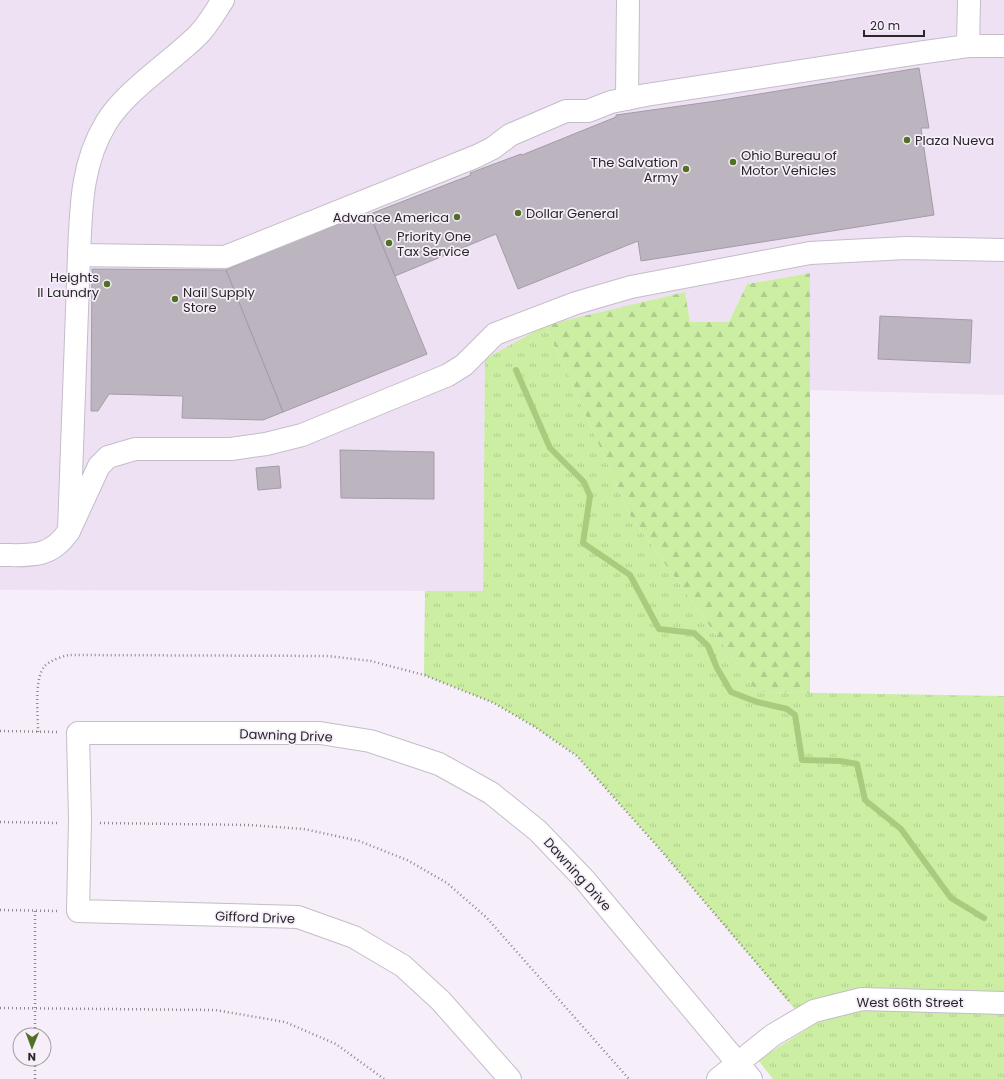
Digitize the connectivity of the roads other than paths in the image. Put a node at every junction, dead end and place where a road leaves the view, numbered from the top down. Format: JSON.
{"nodes":[{"id":1,"x":222,"y":0,"type":"edge"},
{"id":2,"x":628,"y":0,"type":"edge"},
{"id":3,"x":969,"y":0,"type":"edge"},
{"id":4,"x":968,"y":46,"type":"junction"},
{"id":5,"x":1004,"y":46,"type":"edge"},
{"id":6,"x":627,"y":99,"type":"junction"},
{"id":7,"x":1004,"y":250,"type":"edge"},
{"id":8,"x":80,"y":255,"type":"junction"},
{"id":9,"x":69,"y":531,"type":"junction"},
{"id":10,"x":0,"y":555,"type":"edge"},
{"id":11,"x":78,"y":911,"type":"joint"},
{"id":12,"x":1004,"y":1003,"type":"edge"},
{"id":13,"x":744,"y":1071,"type":"edge"},
{"id":14,"x":510,"y":1079,"type":"edge"},
{"id":15,"x":718,"y":1079,"type":"edge"}],
"edges":[{"from":1,"to":8,"type":"street"},
{"from":2,"to":6,"type":"street"},
{"from":3,"to":4,"type":"street"},
{"from":4,"to":5,"type":"street"},
{"from":4,"to":6,"type":"street"},
{"from":6,"to":8,"type":"street"},
{"from":7,"to":9,"type":"street"},
{"from":8,"to":9,"type":"street"},
{"from":9,"to":10,"type":"street"},
{"from":11,"to":13,"type":"street","name":"Dawning Drive"},
{"from":11,"to":14,"type":"street","name":"Gifford Drive"},
{"from":12,"to":13,"type":"street","name":"West 66th Street"},
{"from":13,"to":15,"type":"street","name":"West 66th Street"}]}
